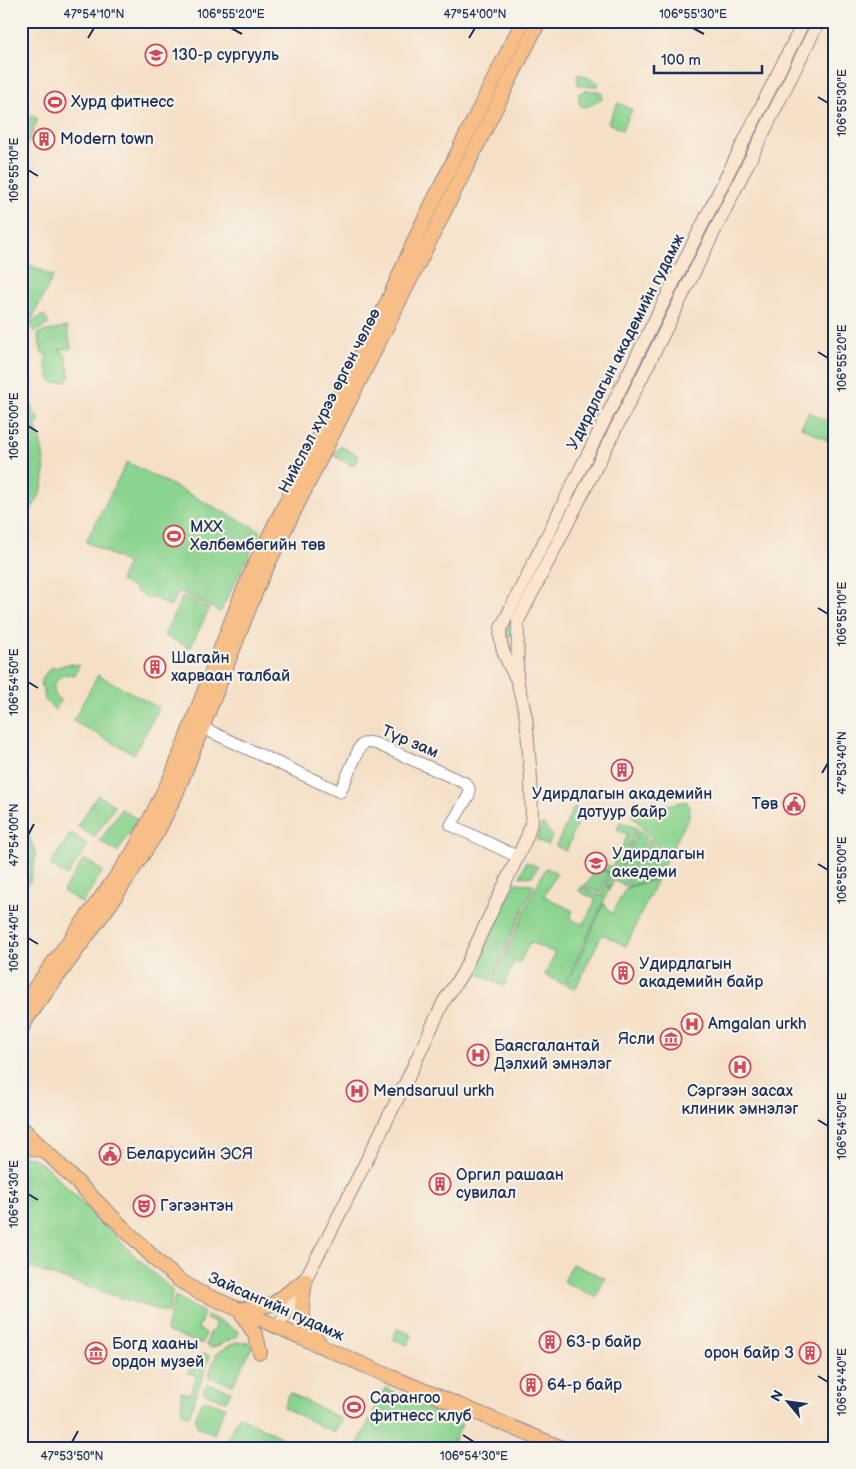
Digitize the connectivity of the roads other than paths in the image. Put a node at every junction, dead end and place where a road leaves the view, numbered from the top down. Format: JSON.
{"nodes":[{"id":1,"x":523,"y":21,"type":"edge"},
{"id":2,"x":539,"y":21,"type":"edge"},
{"id":3,"x":804,"y":21,"type":"edge"},
{"id":4,"x":819,"y":21,"type":"edge"},
{"id":5,"x":250,"y":591,"type":"junction"},
{"id":6,"x":517,"y":633,"type":"junction"},
{"id":7,"x":501,"y":639,"type":"junction"},
{"id":8,"x":517,"y":680,"type":"junction"},
{"id":9,"x":203,"y":728,"type":"junction"},
{"id":10,"x":185,"y":758,"type":"junction"},
{"id":11,"x":518,"y":857,"type":"junction"},
{"id":12,"x":21,"y":1006,"type":"edge"},
{"id":13,"x":21,"y":1029,"type":"edge"},
{"id":14,"x":21,"y":1127,"type":"edge"},
{"id":15,"x":21,"y":1146,"type":"edge"},
{"id":16,"x":44,"y":1150,"type":"junction"},
{"id":17,"x":305,"y":1280,"type":"junction"},
{"id":18,"x":240,"y":1310,"type":"junction"},
{"id":19,"x":278,"y":1328,"type":"junction"},
{"id":20,"x":323,"y":1346,"type":"junction"},
{"id":21,"x":260,"y":1352,"type":"dead end"},
{"id":22,"x":562,"y":1448,"type":"edge"}],
"edges":[{"from":1,"to":5,"type":"main road","name":"Нийслэл хүрээ өргөн чөлөө"},
{"from":2,"to":5,"type":"main road","name":"Нийслэл хүрээ өргөн чөлөө"},
{"from":3,"to":7,"type":"main road","name":"Удирдлагын академийн гудамж"},
{"from":4,"to":6,"type":"main road","name":"Удирдлагын академийн гудамж"},
{"from":5,"to":9,"type":"main road","name":"Нийслэл хүрээ өргөн чөлөө"},
{"from":5,"to":10,"type":"main road","name":"Нийслэл хүрээ өргөн чөлөө"},
{"from":6,"to":7,"type":"main road"},
{"from":6,"to":8,"type":"main road","name":"Удирдлагын академийн гудамж"},
{"from":7,"to":8,"type":"main road","name":"Удирдлагын академийн гудамж"},
{"from":8,"to":11,"type":"main road","name":"Удирдлагын академийн гудамж"},
{"from":9,"to":10,"type":"main road","name":"Нийслэл хүрээ өргөн чөлөө"},
{"from":9,"to":11,"type":"street","name":"Түр зам"},
{"from":10,"to":12,"type":"main road","name":"Нийслэл хүрээ өргөн чөлөө"},
{"from":10,"to":13,"type":"main road","name":"Нийслэл хүрээ өргөн чөлөө"},
{"from":11,"to":17,"type":"main road","name":"Удирдлагын академийн гудамж"},
{"from":14,"to":16,"type":"main road","name":"Зайсангийн гудамж"},
{"from":15,"to":16,"type":"highway"},
{"from":16,"to":18,"type":"main road","name":"Зайсангийн гудамж"},
{"from":17,"to":18,"type":"main road"},
{"from":17,"to":19,"type":"main road","name":"Удирдлагын академийн гудамж"},
{"from":17,"to":20,"type":"main road"},
{"from":18,"to":19,"type":"main road","name":"Зайсангийн гудамж"},
{"from":18,"to":21,"type":"main road"},
{"from":19,"to":20,"type":"main road","name":"Зайсангийн гудамж"},
{"from":20,"to":22,"type":"main road","name":"Зайсангийн гудамж"}]}
